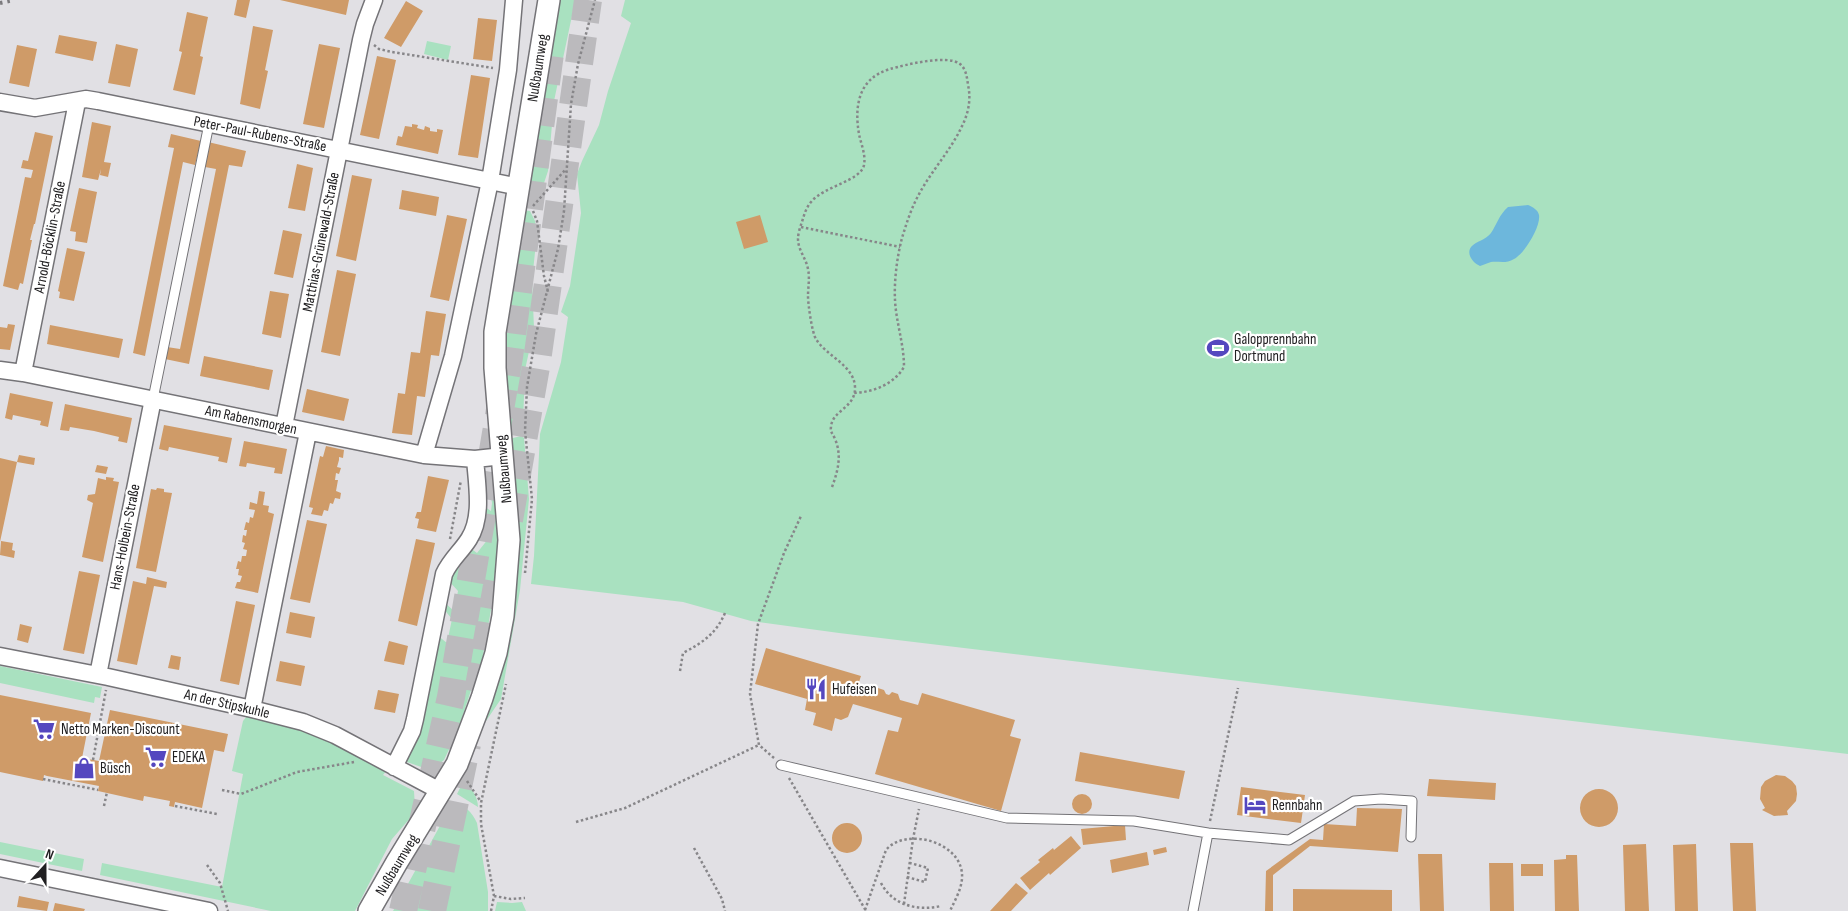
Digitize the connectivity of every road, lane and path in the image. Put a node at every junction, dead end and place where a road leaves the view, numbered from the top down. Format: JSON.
{"nodes":[{"id":1,"x":374,"y":0,"type":"edge"},
{"id":2,"x":514,"y":0,"type":"edge"},
{"id":3,"x":549,"y":0,"type":"edge"},
{"id":4,"x":595,"y":0,"type":"edge"},
{"id":5,"x":361,"y":40,"type":"junction"},
{"id":6,"x":508,"y":70,"type":"junction"},
{"id":7,"x":0,"y":102,"type":"edge"},
{"id":8,"x":77,"y":102,"type":"junction"},
{"id":9,"x":209,"y":124,"type":"junction"},
{"id":10,"x":339,"y":149,"type":"junction"},
{"id":11,"x":490,"y":181,"type":"junction"},
{"id":12,"x":519,"y":187,"type":"junction"},
{"id":13,"x":801,"y":226,"type":"junction"},
{"id":14,"x":900,"y":247,"type":"junction"},
{"id":15,"x":548,"y":292,"type":"dead end"},
{"id":16,"x":0,"y":370,"type":"edge"},
{"id":17,"x":23,"y":373,"type":"junction"},
{"id":18,"x":854,"y":393,"type":"junction"},
{"id":19,"x":153,"y":399,"type":"junction"},
{"id":20,"x":284,"y":426,"type":"junction"},
{"id":21,"x":308,"y":432,"type":"junction"},
{"id":22,"x":424,"y":455,"type":"junction"},
{"id":23,"x":503,"y":456,"type":"junction"},
{"id":24,"x":469,"y":459,"type":"junction"},
{"id":25,"x":832,"y":486,"type":"dead end"},
{"id":26,"x":801,"y":516,"type":"dead end"},
{"id":27,"x":449,"y":542,"type":"dead end"},
{"id":28,"x":725,"y":613,"type":"dead end"},
{"id":29,"x":0,"y":656,"type":"edge"},
{"id":30,"x":680,"y":671,"type":"dead end"},
{"id":31,"x":102,"y":681,"type":"junction"},
{"id":32,"x":1238,"y":688,"type":"dead end"},
{"id":33,"x":252,"y":709,"type":"junction"},
{"id":34,"x":759,"y":745,"type":"junction"},
{"id":35,"x":375,"y":757,"type":"junction"},
{"id":36,"x":93,"y":760,"type":"dead end"},
{"id":37,"x":780,"y":765,"type":"junction"},
{"id":38,"x":394,"y":767,"type":"junction"},
{"id":39,"x":463,"y":778,"type":"dead end"},
{"id":40,"x":43,"y":779,"type":"dead end"},
{"id":41,"x":98,"y":790,"type":"dead end"},
{"id":42,"x":222,"y":790,"type":"dead end"},
{"id":43,"x":440,"y":791,"type":"junction"},
{"id":44,"x":108,"y":792,"type":"dead end"},
{"id":45,"x":922,"y":798,"type":"junction"},
{"id":46,"x":482,"y":803,"type":"dead end"},
{"id":47,"x":104,"y":806,"type":"dead end"},
{"id":48,"x":175,"y":806,"type":"dead end"},
{"id":49,"x":217,"y":814,"type":"dead end"},
{"id":50,"x":576,"y":822,"type":"dead end"},
{"id":51,"x":1208,"y":833,"type":"junction"},
{"id":52,"x":1411,"y":838,"type":"dead end"},
{"id":53,"x":913,"y":839,"type":"junction"},
{"id":54,"x":694,"y":848,"type":"dead end"},
{"id":55,"x":910,"y":863,"type":"junction"},
{"id":56,"x":207,"y":865,"type":"dead end"},
{"id":57,"x":0,"y":868,"type":"edge"},
{"id":58,"x":907,"y":877,"type":"junction"},
{"id":59,"x":881,"y":883,"type":"dead end"},
{"id":60,"x":494,"y":896,"type":"dead end"},
{"id":61,"x":525,"y":898,"type":"dead end"},
{"id":62,"x":904,"y":904,"type":"junction"},
{"id":63,"x":942,"y":906,"type":"dead end"},
{"id":64,"x":209,"y":911,"type":"edge"},
{"id":65,"x":228,"y":911,"type":"edge"},
{"id":66,"x":369,"y":911,"type":"edge"},
{"id":67,"x":725,"y":911,"type":"edge"},
{"id":68,"x":866,"y":911,"type":"edge"},
{"id":69,"x":950,"y":911,"type":"edge"},
{"id":70,"x":1193,"y":911,"type":"edge"}],
"edges":[{"from":1,"to":5,"type":"street","name":"Matthias-Grünewald-Straße"},
{"from":2,"to":6,"type":"street","name":"Nußbaumweg"},
{"from":3,"to":12,"type":"street","name":"Nußbaumweg"},
{"from":4,"to":15,"type":"path"},
{"from":5,"to":6,"type":"path"},
{"from":5,"to":10,"type":"street","name":"Matthias-Grünewald-Straße"},
{"from":6,"to":11,"type":"street","name":"Nußbaumweg"},
{"from":7,"to":8,"type":"street","name":"Peter-Paul-Rubens-Straße"},
{"from":8,"to":9,"type":"street","name":"Peter-Paul-Rubens-Straße"},
{"from":8,"to":17,"type":"street","name":"Arnold-Böcklin-Straße"},
{"from":9,"to":10,"type":"street","name":"Peter-Paul-Rubens-Straße"},
{"from":9,"to":19,"type":"lane"},
{"from":10,"to":11,"type":"street","name":"Peter-Paul-Rubens-Straße"},
{"from":10,"to":20,"type":"street","name":"Matthias-Grünewald-Straße"},
{"from":11,"to":12,"type":"street","name":"Peter-Paul-Rubens-Straße"},
{"from":11,"to":22,"type":"street","name":"Nußbaumweg"},
{"from":12,"to":23,"type":"street","name":"Nußbaumweg"},
{"from":13,"to":14,"type":"path"},
{"from":13,"to":14,"type":"path"},
{"from":13,"to":18,"type":"path"},
{"from":14,"to":18,"type":"path"},
{"from":16,"to":17,"type":"street","name":"Am Rabensmorgen"},
{"from":17,"to":19,"type":"street","name":"Am Rabensmorgen"},
{"from":18,"to":25,"type":"path"},
{"from":19,"to":20,"type":"street","name":"Am Rabensmorgen"},
{"from":19,"to":31,"type":"street","name":"Hans-Holbein-Straße"},
{"from":20,"to":21,"type":"street","name":"Am Rabensmorgen"},
{"from":21,"to":22,"type":"street","name":"Am Rabensmorgen"},
{"from":21,"to":33,"type":"street"},
{"from":22,"to":24,"type":"street","name":"Am Rabensmorgen"},
{"from":23,"to":24,"type":"street","name":"Am Rabensmorgen"},
{"from":23,"to":43,"type":"street","name":"Nußbaumweg"},
{"from":24,"to":27,"type":"path"},
{"from":24,"to":38,"type":"street","name":"Nußbaumweg"},
{"from":26,"to":34,"type":"path"},
{"from":28,"to":30,"type":"path"},
{"from":29,"to":31,"type":"street","name":"An der Stipskuhle"},
{"from":31,"to":33,"type":"street","name":"An der Stipskuhle"},
{"from":31,"to":36,"type":"path"},
{"from":32,"to":51,"type":"path"},
{"from":33,"to":35,"type":"street","name":"An der Stipskuhle"},
{"from":34,"to":37,"type":"path"},
{"from":34,"to":50,"type":"path"},
{"from":35,"to":38,"type":"street","name":"An der Stipskuhle"},
{"from":35,"to":42,"type":"path"},
{"from":37,"to":45,"type":"lane"},
{"from":37,"to":68,"type":"path"},
{"from":38,"to":43,"type":"street","name":"An der Stipskuhle"},
{"from":39,"to":46,"type":"path"},
{"from":40,"to":41,"type":"path"},
{"from":43,"to":66,"type":"street","name":"Nußbaumweg"},
{"from":44,"to":47,"type":"path"},
{"from":45,"to":51,"type":"lane"},
{"from":45,"to":53,"type":"path"},
{"from":48,"to":49,"type":"path"},
{"from":51,"to":52,"type":"lane"},
{"from":51,"to":70,"type":"lane"},
{"from":53,"to":55,"type":"path"},
{"from":53,"to":68,"type":"path"},
{"from":53,"to":69,"type":"path"},
{"from":54,"to":67,"type":"path"},
{"from":55,"to":58,"type":"path"},
{"from":55,"to":58,"type":"path"},
{"from":56,"to":65,"type":"path"},
{"from":57,"to":64,"type":"street"},
{"from":58,"to":62,"type":"path"},
{"from":59,"to":62,"type":"path"},
{"from":60,"to":61,"type":"path"},
{"from":62,"to":63,"type":"path"}]}
